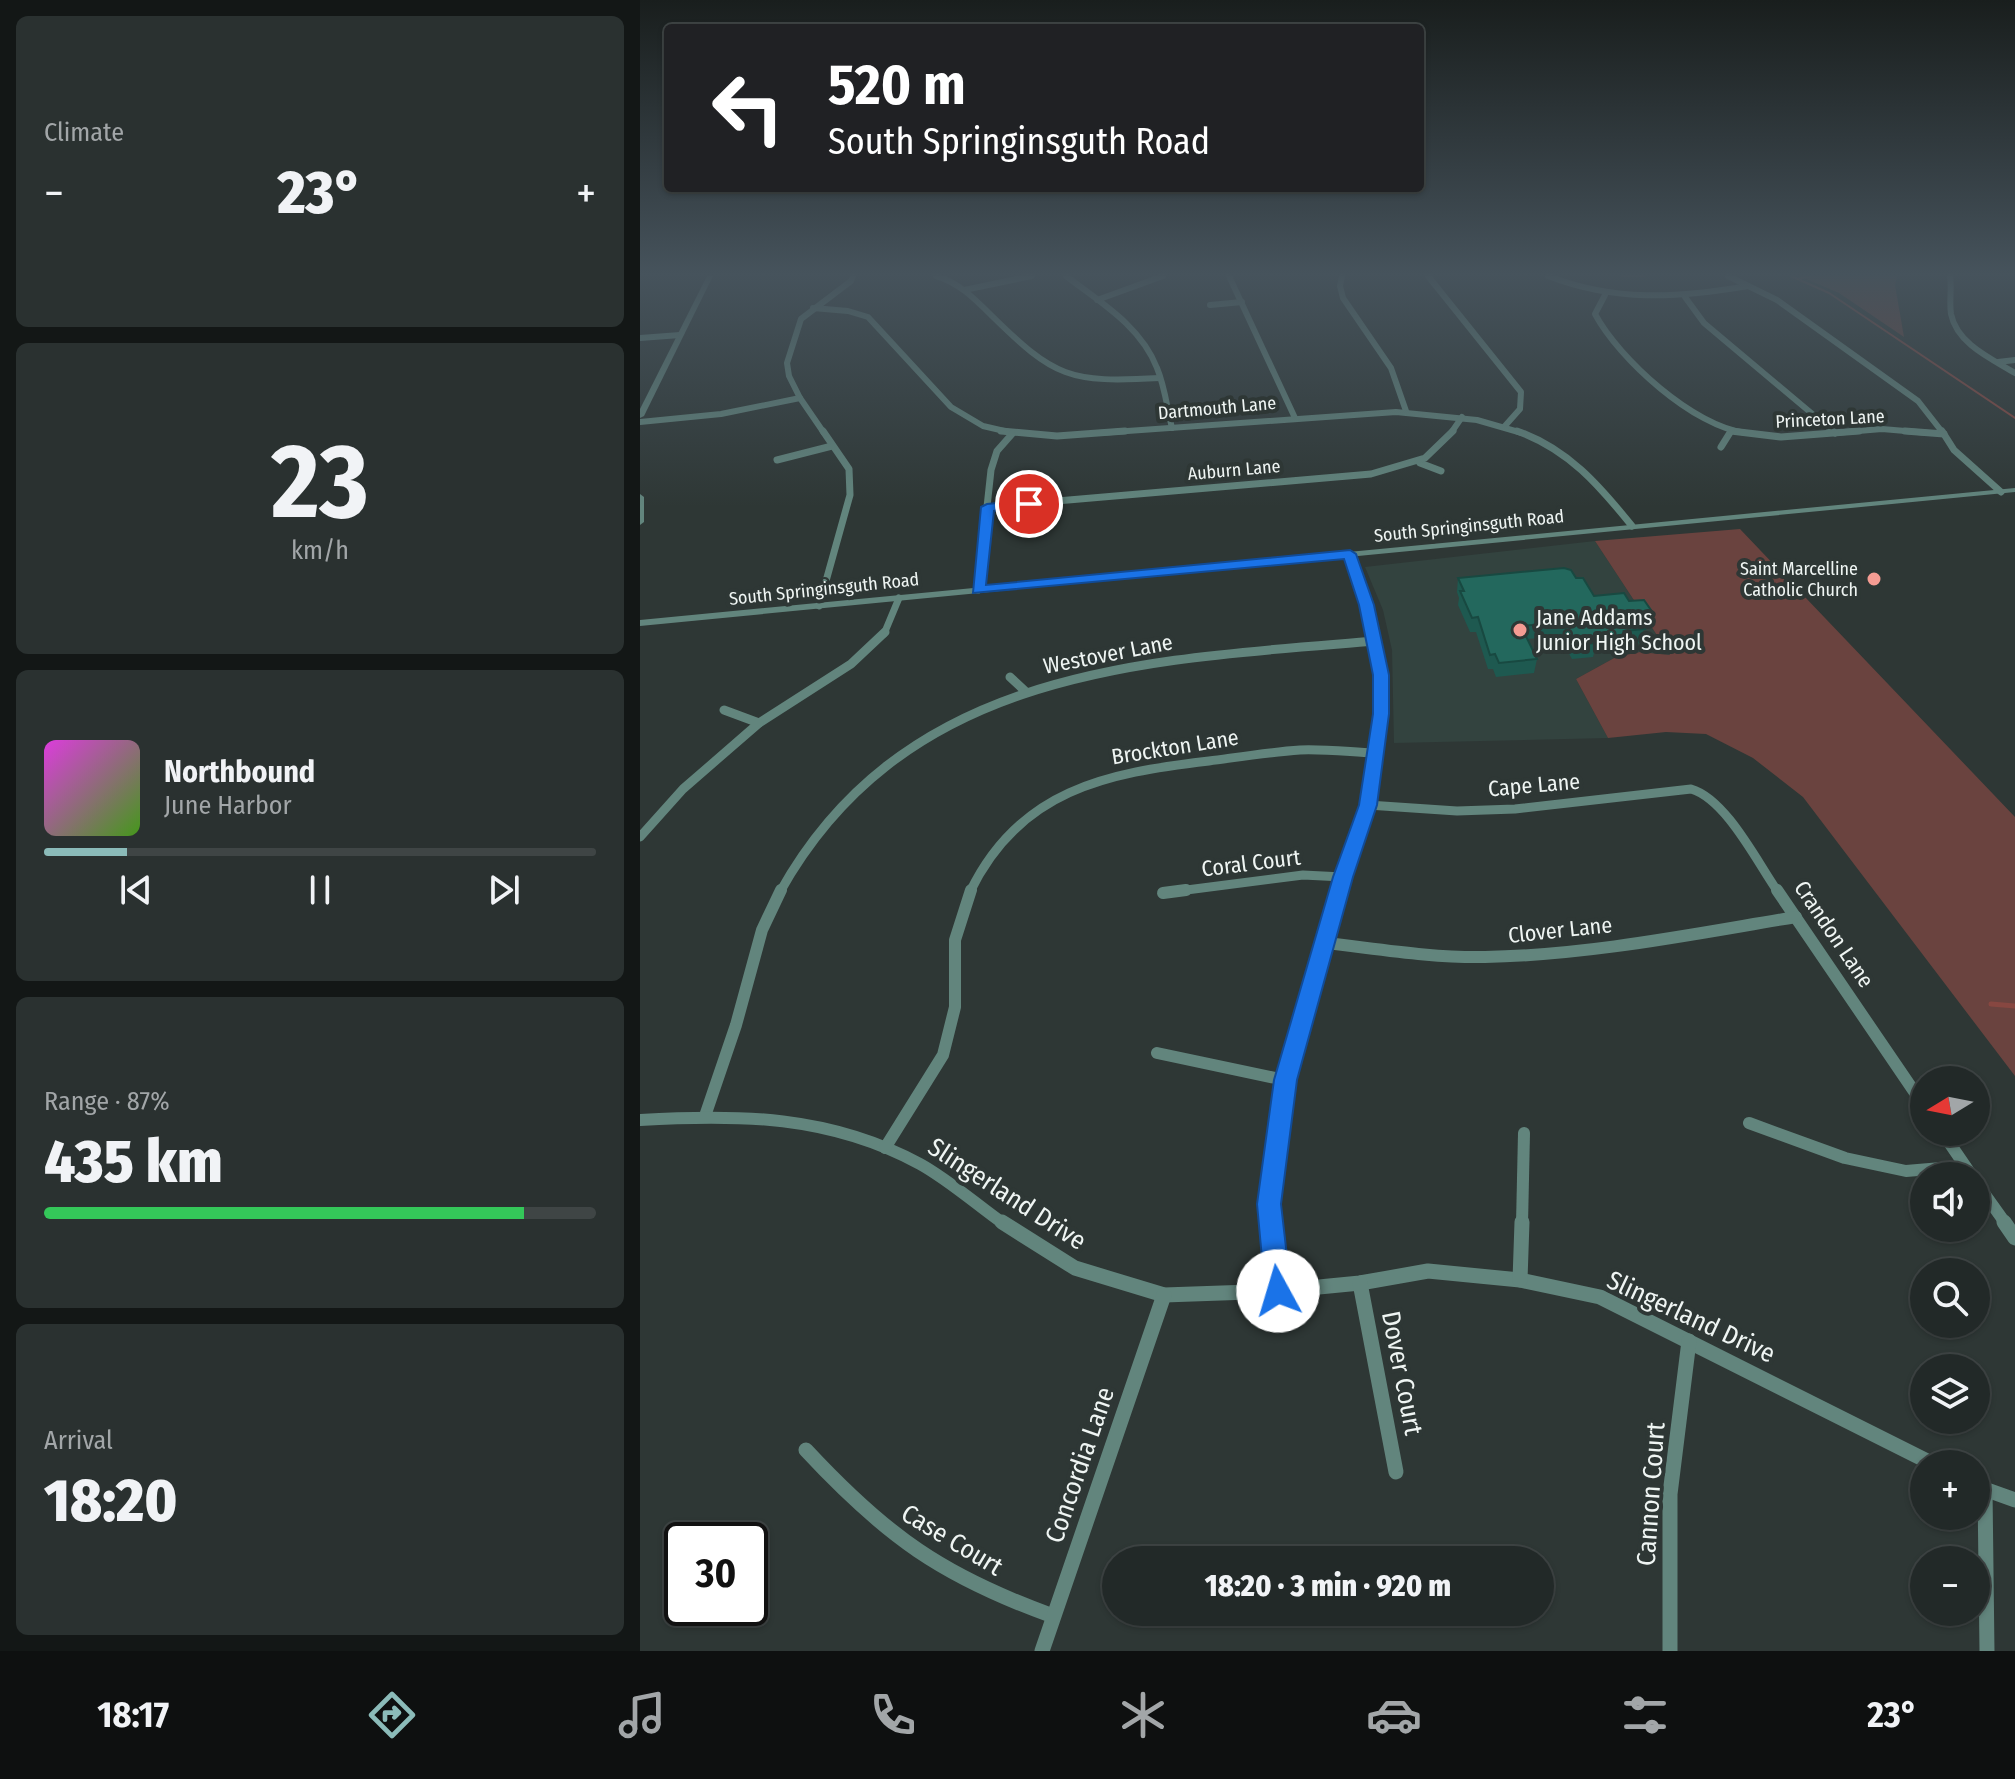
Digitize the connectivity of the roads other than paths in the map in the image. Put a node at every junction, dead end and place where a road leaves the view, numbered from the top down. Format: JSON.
{"nodes":[{"id":1,"x":671,"y":353,"type":"edge"},
{"id":2,"x":790,"y":353,"type":"edge"},
{"id":3,"x":900,"y":353,"type":"edge"},
{"id":4,"x":1032,"y":353,"type":"edge"},
{"id":5,"x":1149,"y":353,"type":"edge"},
{"id":6,"x":1265,"y":353,"type":"edge"},
{"id":7,"x":1379,"y":353,"type":"edge"},
{"id":8,"x":1490,"y":353,"type":"edge"},
{"id":9,"x":1626,"y":353,"type":"edge"},
{"id":10,"x":1740,"y":353,"type":"edge"},
{"id":11,"x":1851,"y":353,"type":"edge"},
{"id":12,"x":1985,"y":353,"type":"edge"},
{"id":13,"x":2015,"y":360,"type":"edge"},
{"id":14,"x":1998,"y":362,"type":"junction"},
{"id":15,"x":2015,"y":373,"type":"edge"},
{"id":16,"x":1160,"y":378,"type":"junction"},
{"id":17,"x":800,"y":398,"type":"junction"},
{"id":18,"x":1406,"y":411,"type":"junction"},
{"id":19,"x":640,"y":416,"type":"edge"},
{"id":20,"x":1462,"y":417,"type":"junction"},
{"id":21,"x":1295,"y":418,"type":"junction"},
{"id":22,"x":640,"y":422,"type":"edge"},
{"id":23,"x":1504,"y":427,"type":"junction"},
{"id":24,"x":1172,"y":428,"type":"junction"},
{"id":25,"x":1731,"y":431,"type":"junction"},
{"id":26,"x":1835,"y":433,"type":"junction"},
{"id":27,"x":1012,"y":434,"type":"junction"},
{"id":28,"x":1944,"y":434,"type":"junction"},
{"id":29,"x":832,"y":446,"type":"junction"},
{"id":30,"x":1721,"y":447,"type":"dead end"},
{"id":31,"x":777,"y":460,"type":"dead end"},
{"id":32,"x":1420,"y":463,"type":"junction"},
{"id":33,"x":1441,"y":471,"type":"dead end"},
{"id":34,"x":2015,"y":490,"type":"edge"},
{"id":35,"x":2001,"y":492,"type":"junction"},
{"id":36,"x":640,"y":497,"type":"edge"},
{"id":37,"x":987,"y":507,"type":"junction"},
{"id":38,"x":640,"y":522,"type":"edge"},
{"id":39,"x":1632,"y":526,"type":"junction"},
{"id":40,"x":1350,"y":554,"type":"junction"},
{"id":41,"x":978,"y":590,"type":"junction"},
{"id":42,"x":899,"y":598,"type":"junction"},
{"id":43,"x":819,"y":606,"type":"junction"},
{"id":44,"x":640,"y":623,"type":"edge"},
{"id":45,"x":1376,"y":641,"type":"junction"},
{"id":46,"x":1010,"y":677,"type":"dead end"},
{"id":47,"x":1025,"y":691,"type":"junction"},
{"id":48,"x":724,"y":710,"type":"dead end"},
{"id":49,"x":759,"y":723,"type":"junction"},
{"id":50,"x":1374,"y":753,"type":"junction"},
{"id":51,"x":1702,"y":792,"type":"joint"},
{"id":52,"x":1368,"y":805,"type":"junction"},
{"id":53,"x":640,"y":837,"type":"edge"},
{"id":54,"x":1343,"y":877,"type":"junction"},
{"id":55,"x":1163,"y":893,"type":"dead end"},
{"id":56,"x":1796,"y":917,"type":"junction"},
{"id":57,"x":1326,"y":943,"type":"junction"},
{"id":58,"x":1157,"y":1053,"type":"dead end"},
{"id":59,"x":1285,"y":1080,"type":"junction"},
{"id":60,"x":1910,"y":1085,"type":"edge"},
{"id":61,"x":705,"y":1116,"type":"junction"},
{"id":62,"x":640,"y":1120,"type":"edge"},
{"id":63,"x":1749,"y":1123,"type":"dead end"},
{"id":64,"x":1524,"y":1133,"type":"dead end"},
{"id":65,"x":885,"y":1148,"type":"junction"},
{"id":66,"x":1910,"y":1171,"type":"edge"},
{"id":67,"x":1990,"y":1202,"type":"edge"},
{"id":68,"x":2015,"y":1238,"type":"edge"},
{"id":69,"x":1520,"y":1280,"type":"junction"},
{"id":70,"x":1360,"y":1283,"type":"junction"},
{"id":71,"x":1278,"y":1291,"type":"junction"},
{"id":72,"x":1164,"y":1295,"type":"junction"},
{"id":73,"x":1689,"y":1341,"type":"junction"},
{"id":74,"x":806,"y":1450,"type":"dead end"},
{"id":75,"x":1910,"y":1452,"type":"edge"},
{"id":76,"x":1396,"y":1472,"type":"dead end"},
{"id":77,"x":1990,"y":1491,"type":"edge"},
{"id":78,"x":2015,"y":1500,"type":"edge"},
{"id":79,"x":1983,"y":1530,"type":"edge"},
{"id":80,"x":1053,"y":1616,"type":"junction"},
{"id":81,"x":1042,"y":1651,"type":"edge"},
{"id":82,"x":1670,"y":1651,"type":"edge"},
{"id":83,"x":1987,"y":1651,"type":"edge"}],
"edges":[{"from":1,"to":19,"type":"street"},
{"from":2,"to":17,"type":"street"},
{"from":3,"to":27,"type":"street","name":"Dartmouth Lane"},
{"from":4,"to":16,"type":"street"},
{"from":5,"to":16,"type":"street"},
{"from":6,"to":21,"type":"street"},
{"from":7,"to":18,"type":"street"},
{"from":8,"to":23,"type":"street"},
{"from":9,"to":25,"type":"street","name":"Princeton Lane"},
{"from":10,"to":26,"type":"street"},
{"from":11,"to":28,"type":"street"},
{"from":12,"to":14,"type":"street"},
{"from":13,"to":14,"type":"street"},
{"from":14,"to":15,"type":"street"},
{"from":16,"to":24,"type":"street"},
{"from":17,"to":22,"type":"street"},
{"from":17,"to":29,"type":"street"},
{"from":18,"to":20,"type":"street","name":"Dartmouth Lane"},
{"from":18,"to":21,"type":"street","name":"Dartmouth Lane"},
{"from":20,"to":23,"type":"street","name":"Dartmouth Lane"},
{"from":20,"to":32,"type":"street","name":"Auburn Lane"},
{"from":21,"to":24,"type":"street","name":"Dartmouth Lane"},
{"from":23,"to":39,"type":"street","name":"Dartmouth Lane"},
{"from":24,"to":27,"type":"street","name":"Dartmouth Lane"},
{"from":25,"to":26,"type":"street","name":"Princeton Lane"},
{"from":25,"to":30,"type":"street"},
{"from":26,"to":28,"type":"street","name":"Princeton Lane"},
{"from":27,"to":37,"type":"street"},
{"from":28,"to":35,"type":"street"},
{"from":29,"to":31,"type":"street"},
{"from":29,"to":43,"type":"street"},
{"from":32,"to":33,"type":"street"},
{"from":32,"to":37,"type":"street","name":"Auburn Lane"},
{"from":34,"to":35,"type":"street","name":"South Springinsguth Road"},
{"from":35,"to":39,"type":"street","name":"South Springinsguth Road"},
{"from":36,"to":38,"type":"street"},
{"from":37,"to":41,"type":"street"},
{"from":39,"to":40,"type":"street","name":"South Springinsguth Road"},
{"from":40,"to":41,"type":"street","name":"South Springinsguth Road"},
{"from":40,"to":45,"type":"street"},
{"from":41,"to":42,"type":"street","name":"South Springinsguth Road"},
{"from":42,"to":43,"type":"street","name":"South Springinsguth Road"},
{"from":42,"to":49,"type":"street"},
{"from":43,"to":44,"type":"street","name":"South Springinsguth Road"},
{"from":45,"to":47,"type":"street","name":"Westover Lane"},
{"from":45,"to":50,"type":"street"},
{"from":46,"to":47,"type":"street"},
{"from":47,"to":61,"type":"street","name":"Westover Lane"},
{"from":48,"to":49,"type":"street"},
{"from":49,"to":53,"type":"street"},
{"from":50,"to":52,"type":"street"},
{"from":50,"to":65,"type":"street","name":"Brockton Lane"},
{"from":51,"to":52,"type":"street","name":"Cape Lane"},
{"from":51,"to":56,"type":"street","name":"Crandon Lane"},
{"from":52,"to":54,"type":"street"},
{"from":54,"to":55,"type":"street","name":"Coral Court"},
{"from":54,"to":57,"type":"street"},
{"from":56,"to":57,"type":"street","name":"Clover Lane"},
{"from":56,"to":60,"type":"street","name":"Crandon Lane"},
{"from":57,"to":59,"type":"street"},
{"from":58,"to":59,"type":"street"},
{"from":59,"to":71,"type":"street"},
{"from":61,"to":62,"type":"street","name":"Slingerland Drive"},
{"from":61,"to":65,"type":"street","name":"Slingerland Drive"},
{"from":63,"to":66,"type":"street"},
{"from":64,"to":69,"type":"street"},
{"from":65,"to":72,"type":"street","name":"Slingerland Drive"},
{"from":67,"to":68,"type":"street"},
{"from":69,"to":70,"type":"street","name":"Slingerland Drive"},
{"from":69,"to":73,"type":"street","name":"Slingerland Drive"},
{"from":70,"to":71,"type":"street","name":"Slingerland Drive"},
{"from":70,"to":76,"type":"street","name":"Dover Court"},
{"from":71,"to":72,"type":"street","name":"Slingerland Drive"},
{"from":72,"to":80,"type":"street","name":"Concordia Lane"},
{"from":73,"to":75,"type":"street","name":"Slingerland Drive"},
{"from":73,"to":82,"type":"street","name":"Cannon Court"},
{"from":74,"to":80,"type":"street","name":"Case Court"},
{"from":77,"to":78,"type":"street"},
{"from":79,"to":83,"type":"street"},
{"from":80,"to":81,"type":"street","name":"Concordia Lane"}]}
